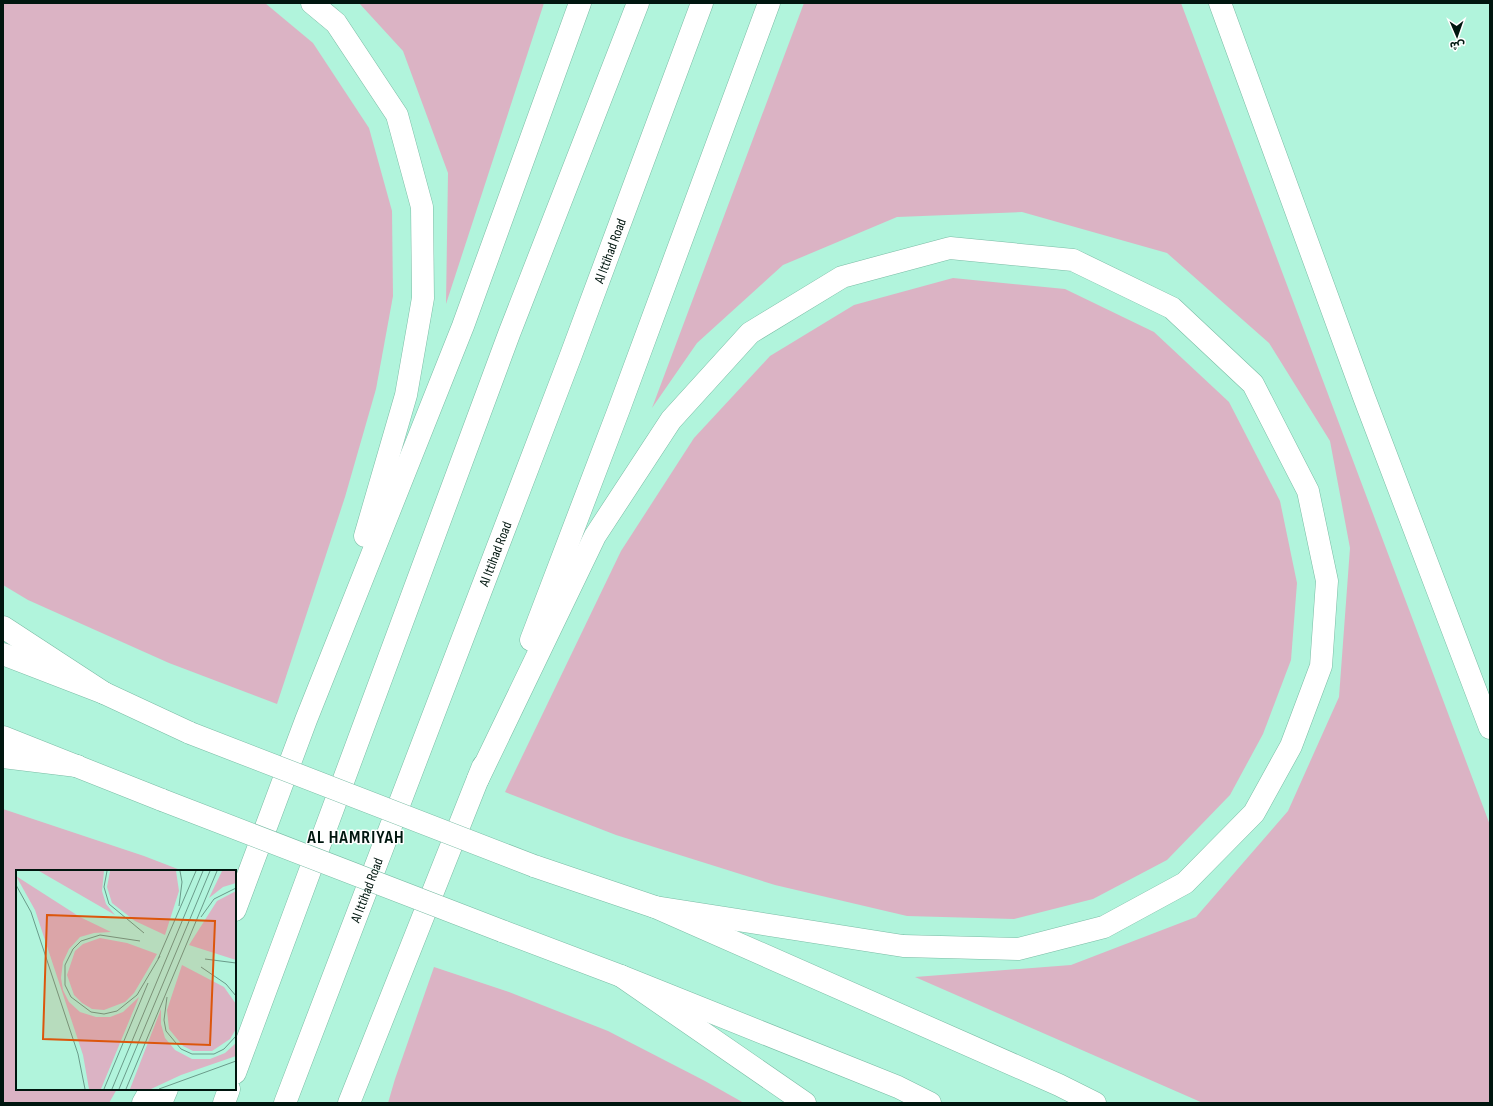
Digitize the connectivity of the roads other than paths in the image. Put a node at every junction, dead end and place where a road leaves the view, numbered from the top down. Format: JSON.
{"nodes":[{"id":1,"x":312,"y":3,"type":"edge"},
{"id":2,"x":580,"y":3,"type":"edge"},
{"id":3,"x":638,"y":3,"type":"edge"},
{"id":4,"x":702,"y":3,"type":"edge"},
{"id":5,"x":769,"y":3,"type":"edge"},
{"id":6,"x":1220,"y":3,"type":"edge"},
{"id":7,"x":3,"y":627,"type":"edge"},
{"id":8,"x":3,"y":654,"type":"edge"},
{"id":9,"x":104,"y":693,"type":"junction"},
{"id":10,"x":306,"y":720,"type":"junction"},
{"id":11,"x":1490,"y":728,"type":"edge"},
{"id":12,"x":3,"y":737,"type":"edge"},
{"id":13,"x":3,"y":757,"type":"edge"},
{"id":14,"x":77,"y":766,"type":"junction"},
{"id":15,"x":478,"y":779,"type":"junction"},
{"id":16,"x":236,"y":907,"type":"edge"},
{"id":17,"x":655,"y":907,"type":"junction"},
{"id":18,"x":404,"y":963,"type":"junction"},
{"id":19,"x":621,"y":976,"type":"junction"},
{"id":20,"x":236,"y":1070,"type":"edge"},
{"id":21,"x":150,"y":1090,"type":"edge"},
{"id":22,"x":167,"y":1090,"type":"edge"},
{"id":23,"x":229,"y":1090,"type":"edge"},
{"id":24,"x":143,"y":1103,"type":"edge"},
{"id":25,"x":161,"y":1103,"type":"edge"},
{"id":26,"x":224,"y":1103,"type":"edge"},
{"id":27,"x":285,"y":1103,"type":"edge"},
{"id":28,"x":349,"y":1103,"type":"edge"},
{"id":29,"x":359,"y":1103,"type":"edge"},
{"id":30,"x":805,"y":1103,"type":"edge"},
{"id":31,"x":930,"y":1103,"type":"edge"},
{"id":32,"x":1095,"y":1103,"type":"edge"}],
"edges":[{"from":1,"to":10,"type":"main road"},
{"from":2,"to":10,"type":"main road"},
{"from":3,"to":20,"type":"main road"},
{"from":4,"to":27,"type":"main road","name":"Al Ittihad Road"},
{"from":5,"to":15,"type":"main road"},
{"from":6,"to":11,"type":"main road"},
{"from":7,"to":9,"type":"main road"},
{"from":8,"to":9,"type":"main road"},
{"from":9,"to":17,"type":"main road","bridge":true},
{"from":10,"to":16,"type":"main road"},
{"from":12,"to":14,"type":"main road"},
{"from":13,"to":14,"type":"main road"},
{"from":14,"to":19,"type":"main road","bridge":true},
{"from":15,"to":17,"type":"main road"},
{"from":15,"to":18,"type":"main road"},
{"from":17,"to":32,"type":"main road"},
{"from":18,"to":28,"type":"main road"},
{"from":18,"to":29,"type":"main road"},
{"from":19,"to":30,"type":"main road"},
{"from":19,"to":31,"type":"main road"},
{"from":21,"to":24,"type":"main road"},
{"from":22,"to":25,"type":"main road"},
{"from":23,"to":26,"type":"main road"}]}
